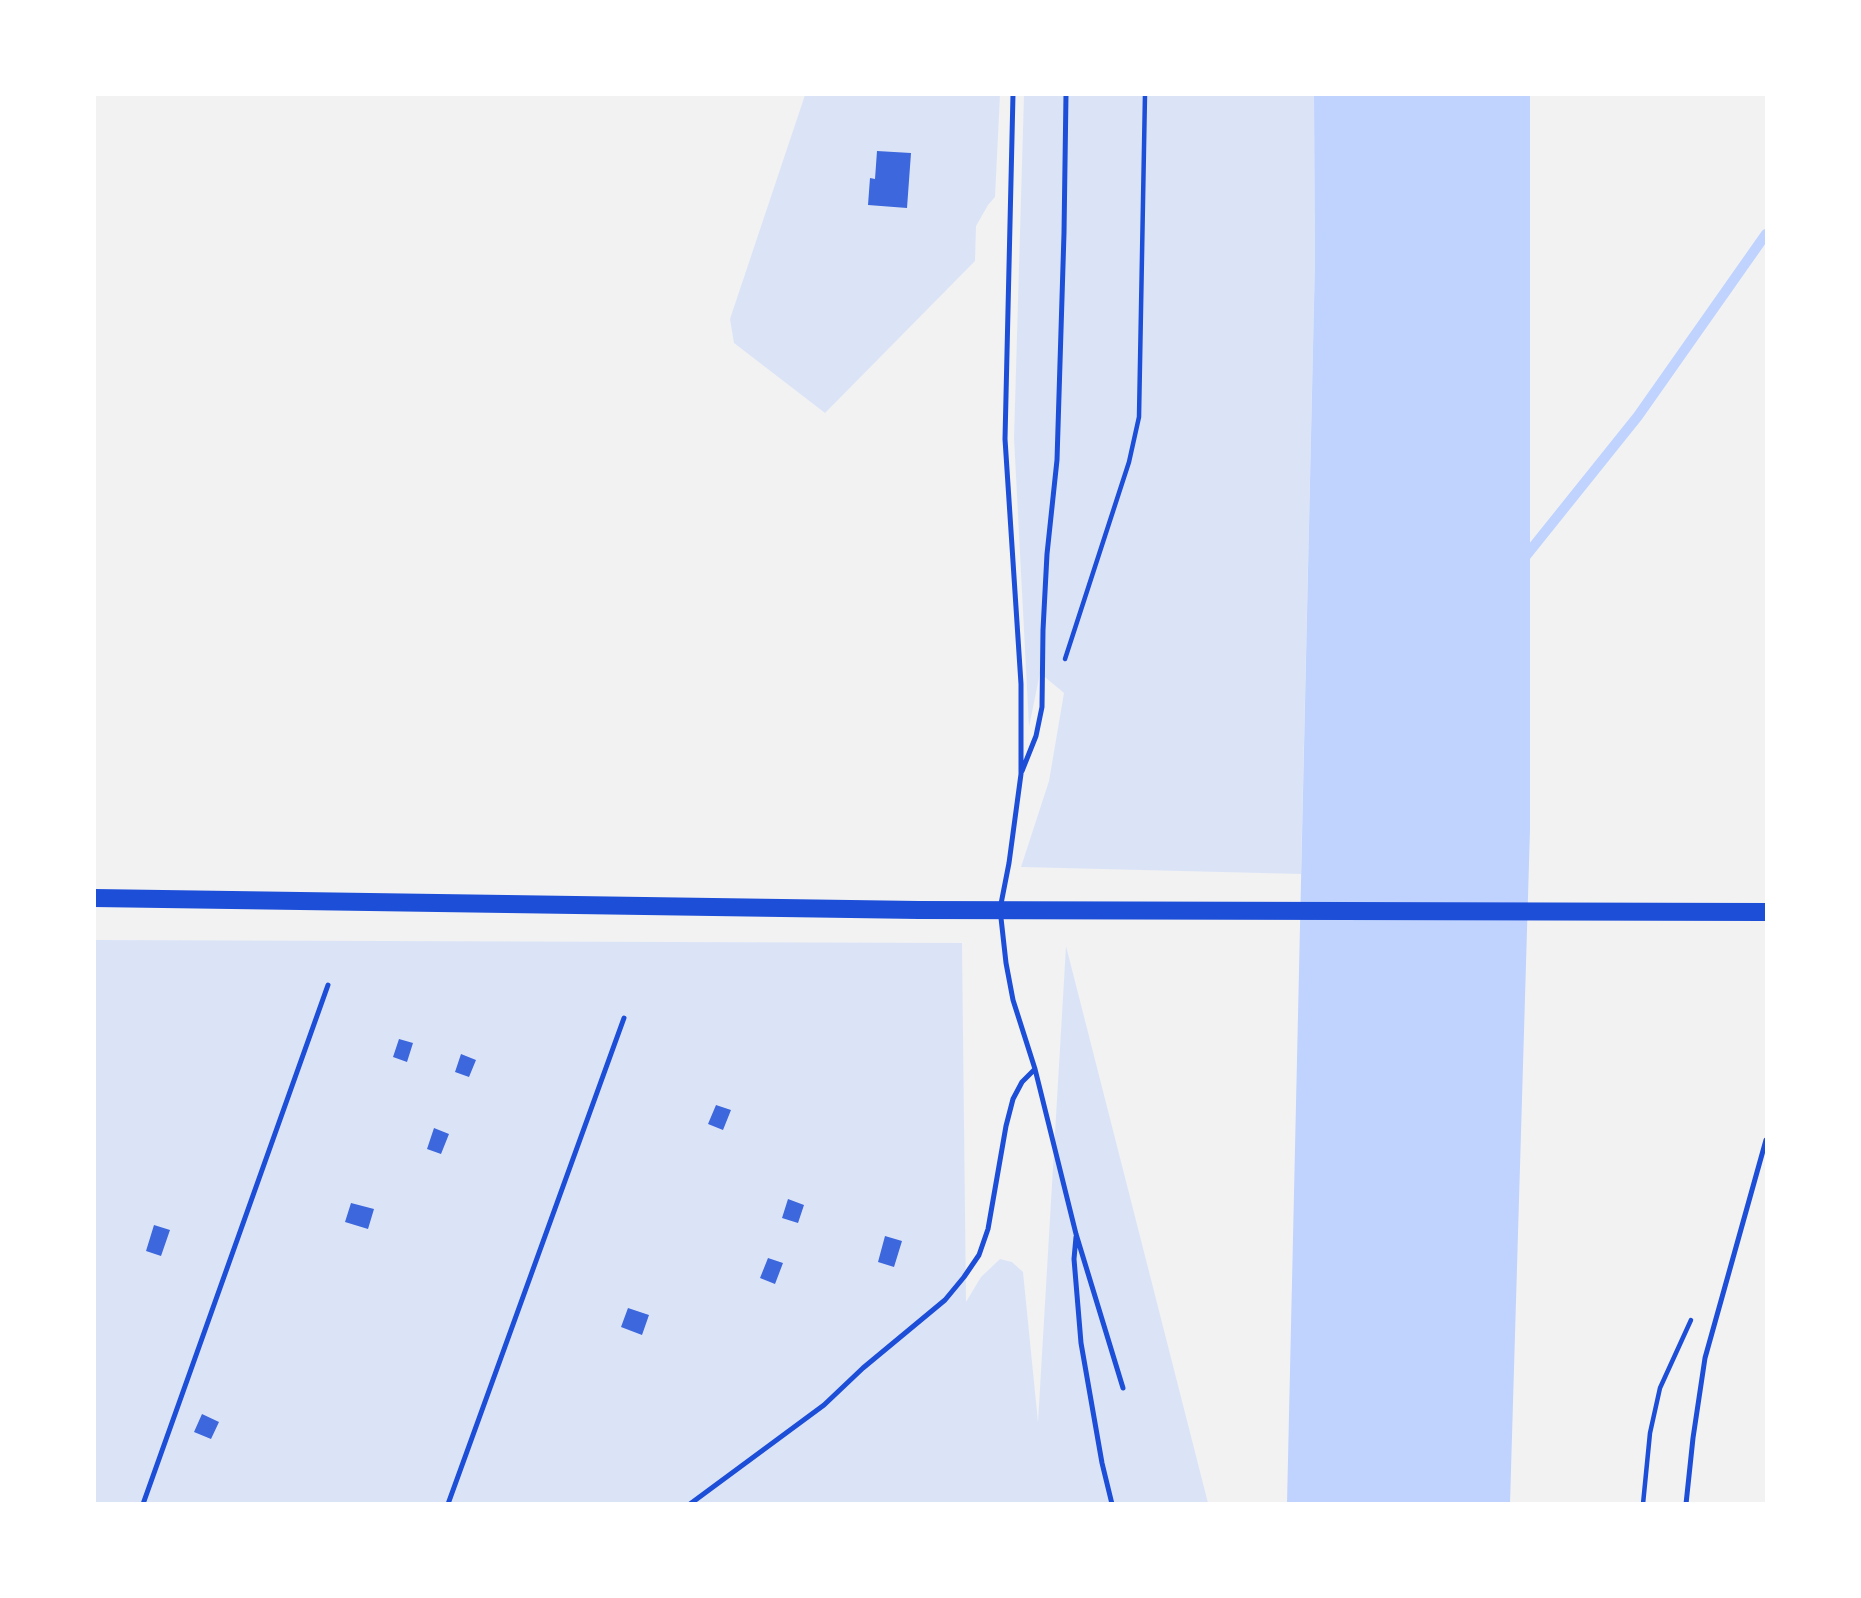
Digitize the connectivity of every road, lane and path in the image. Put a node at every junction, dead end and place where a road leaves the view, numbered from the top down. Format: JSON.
{"nodes":[{"id":1,"x":1013,"y":94,"type":"edge"},
{"id":2,"x":1066,"y":94,"type":"edge"},
{"id":3,"x":1145,"y":94,"type":"edge"},
{"id":4,"x":1063,"y":664,"type":"dead end"},
{"id":5,"x":1021,"y":774,"type":"junction"},
{"id":6,"x":94,"y":898,"type":"edge"},
{"id":7,"x":1000,"y":909,"type":"junction"},
{"id":8,"x":1766,"y":912,"type":"edge"},
{"id":9,"x":328,"y":985,"type":"dead end"},
{"id":10,"x":624,"y":1018,"type":"dead end"},
{"id":11,"x":1035,"y":1069,"type":"junction"},
{"id":12,"x":1766,"y":1140,"type":"edge"},
{"id":13,"x":1076,"y":1234,"type":"junction"},
{"id":14,"x":1692,"y":1319,"type":"dead end"},
{"id":15,"x":1123,"y":1388,"type":"dead end"},
{"id":16,"x":143,"y":1503,"type":"edge"},
{"id":17,"x":448,"y":1503,"type":"edge"},
{"id":18,"x":690,"y":1503,"type":"edge"},
{"id":19,"x":1112,"y":1503,"type":"edge"},
{"id":20,"x":1643,"y":1503,"type":"edge"},
{"id":21,"x":1686,"y":1503,"type":"edge"}],
"edges":[{"from":1,"to":5,"type":"lane"},
{"from":2,"to":5,"type":"lane"},
{"from":3,"to":4,"type":"path"},
{"from":5,"to":7,"type":"lane"},
{"from":6,"to":7,"type":"main road"},
{"from":7,"to":8,"type":"main road"},
{"from":7,"to":11,"type":"lane"},
{"from":9,"to":16,"type":"lane"},
{"from":10,"to":17,"type":"lane"},
{"from":11,"to":13,"type":"lane"},
{"from":11,"to":18,"type":"lane"},
{"from":12,"to":21,"type":"lane"},
{"from":13,"to":15,"type":"lane"},
{"from":13,"to":19,"type":"lane"},
{"from":14,"to":20,"type":"path"}]}
